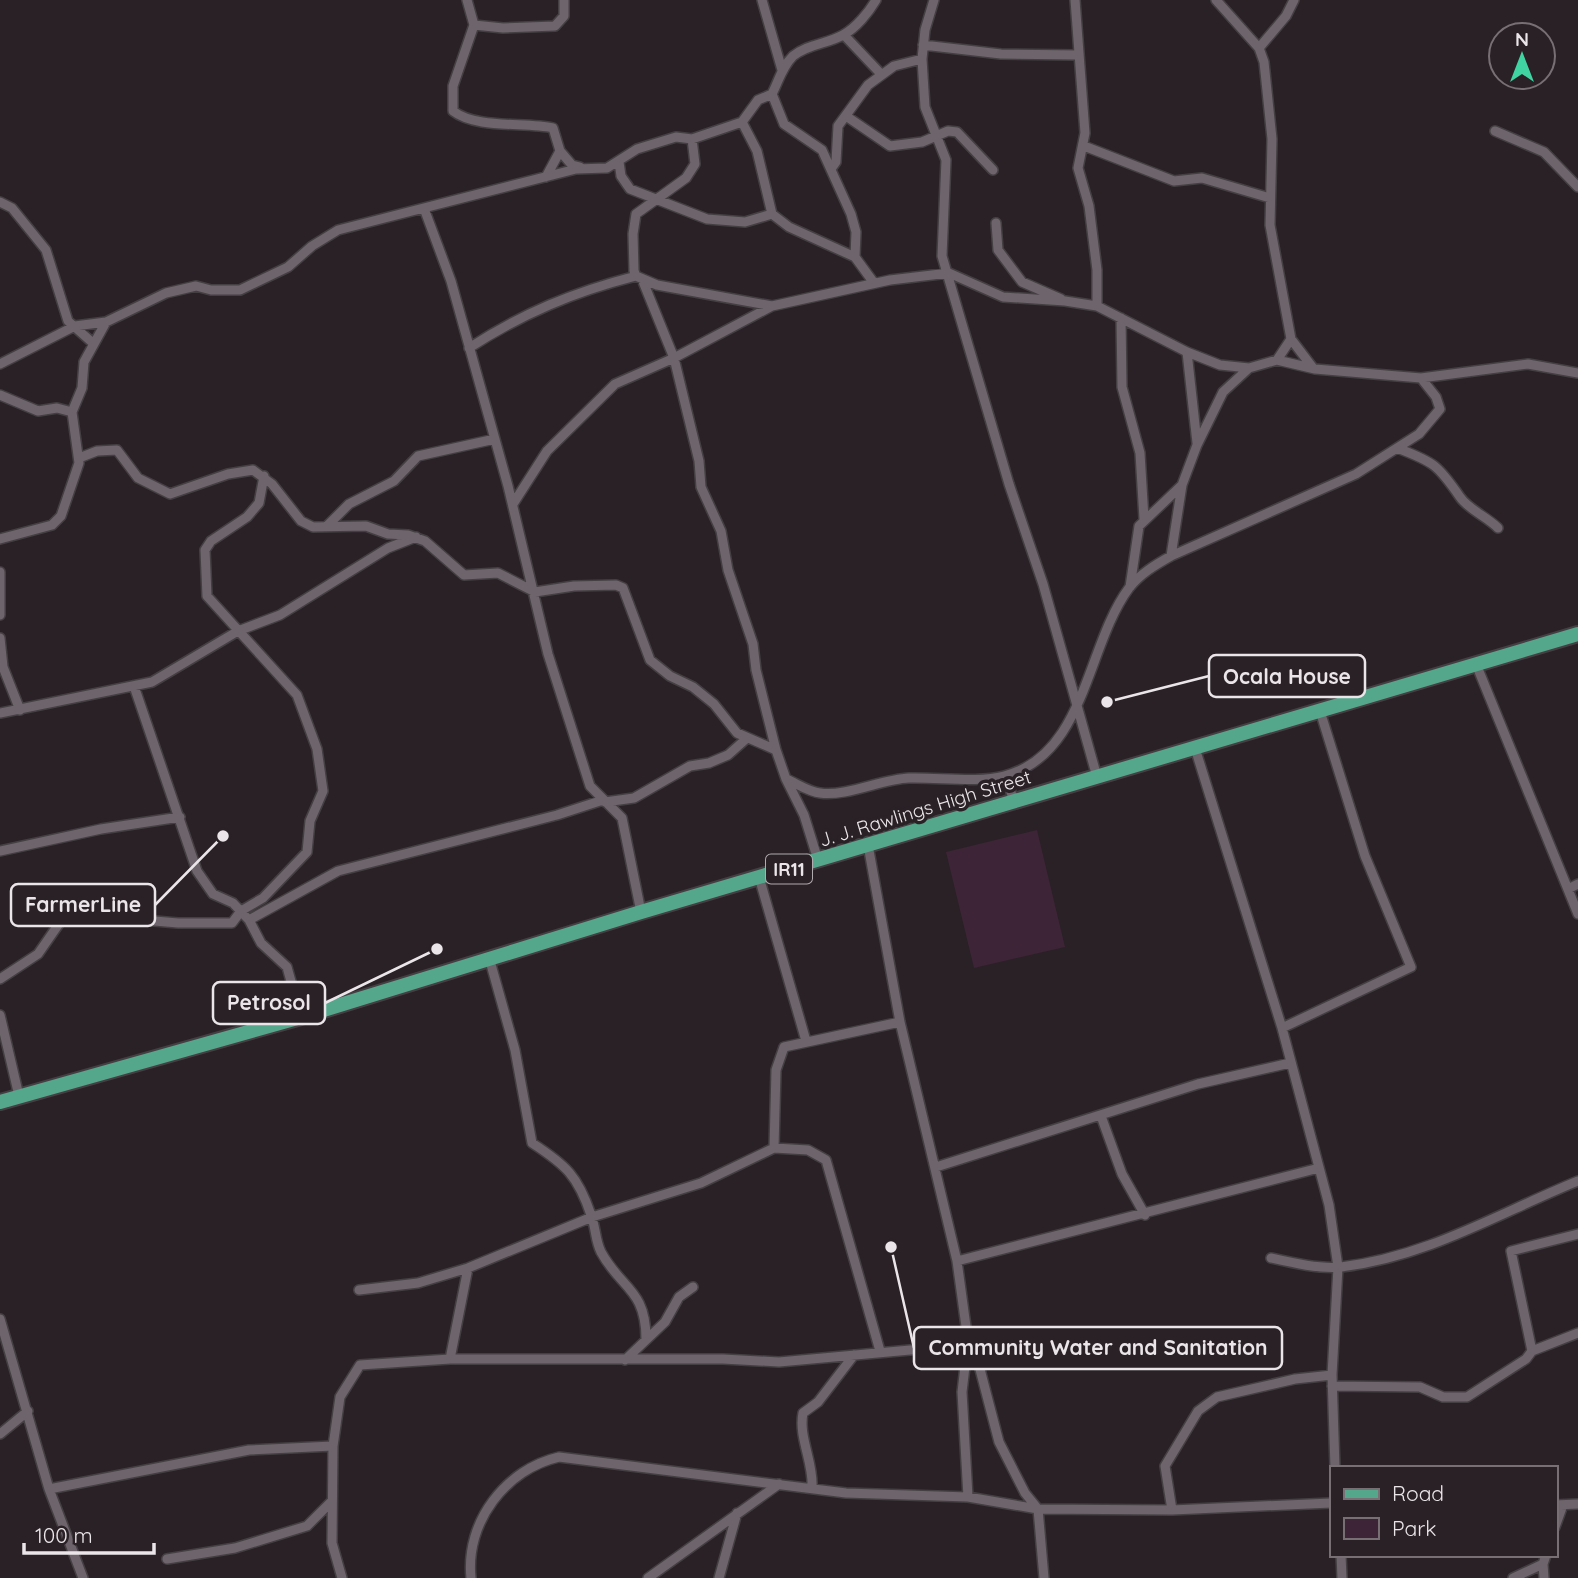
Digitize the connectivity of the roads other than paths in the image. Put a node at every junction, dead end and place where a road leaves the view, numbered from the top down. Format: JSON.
{"nodes":[{"id":1,"x":467,"y":0,"type":"edge"},
{"id":2,"x":564,"y":0,"type":"edge"},
{"id":3,"x":762,"y":0,"type":"edge"},
{"id":4,"x":876,"y":0,"type":"edge"},
{"id":5,"x":934,"y":0,"type":"edge"},
{"id":6,"x":1075,"y":0,"type":"edge"},
{"id":7,"x":1216,"y":0,"type":"edge"},
{"id":8,"x":1294,"y":0,"type":"edge"},
{"id":9,"x":474,"y":25,"type":"junction"},
{"id":10,"x":844,"y":35,"type":"junction"},
{"id":11,"x":775,"y":44,"type":"junction"},
{"id":12,"x":923,"y":45,"type":"junction"},
{"id":13,"x":1259,"y":48,"type":"junction"},
{"id":14,"x":794,"y":55,"type":"junction"},
{"id":15,"x":1078,"y":55,"type":"junction"},
{"id":16,"x":922,"y":59,"type":"junction"},
{"id":17,"x":782,"y":70,"type":"junction"},
{"id":18,"x":881,"y":75,"type":"junction"},
{"id":19,"x":772,"y":94,"type":"junction"},
{"id":20,"x":846,"y":116,"type":"junction"},
{"id":21,"x":742,"y":122,"type":"junction"},
{"id":22,"x":1495,"y":131,"type":"dead end"},
{"id":23,"x":936,"y":137,"type":"junction"},
{"id":24,"x":692,"y":139,"type":"junction"},
{"id":25,"x":1084,"y":146,"type":"junction"},
{"id":26,"x":560,"y":151,"type":"junction"},
{"id":27,"x":619,"y":162,"type":"junction"},
{"id":28,"x":585,"y":169,"type":"junction"},
{"id":29,"x":831,"y":169,"type":"junction"},
{"id":30,"x":993,"y":170,"type":"dead end"},
{"id":31,"x":546,"y":177,"type":"junction"},
{"id":32,"x":1578,"y":187,"type":"edge"},
{"id":33,"x":1270,"y":198,"type":"junction"},
{"id":34,"x":655,"y":199,"type":"junction"},
{"id":35,"x":0,"y":202,"type":"edge"},
{"id":36,"x":425,"y":211,"type":"junction"},
{"id":37,"x":772,"y":214,"type":"junction"},
{"id":38,"x":996,"y":223,"type":"dead end"},
{"id":39,"x":855,"y":257,"type":"junction"},
{"id":40,"x":949,"y":273,"type":"junction"},
{"id":41,"x":639,"y":277,"type":"junction"},
{"id":42,"x":1022,"y":282,"type":"junction"},
{"id":43,"x":874,"y":283,"type":"junction"},
{"id":44,"x":1021,"y":299,"type":"junction"},
{"id":45,"x":1065,"y":301,"type":"junction"},
{"id":46,"x":772,"y":306,"type":"junction"},
{"id":47,"x":1097,"y":306,"type":"junction"},
{"id":48,"x":1121,"y":318,"type":"junction"},
{"id":49,"x":106,"y":322,"type":"junction"},
{"id":50,"x":75,"y":326,"type":"junction"},
{"id":51,"x":1291,"y":339,"type":"junction"},
{"id":52,"x":94,"y":344,"type":"junction"},
{"id":53,"x":469,"y":348,"type":"junction"},
{"id":54,"x":1187,"y":352,"type":"junction"},
{"id":55,"x":674,"y":358,"type":"junction"},
{"id":56,"x":1277,"y":360,"type":"junction"},
{"id":57,"x":0,"y":364,"type":"edge"},
{"id":58,"x":1249,"y":368,"type":"junction"},
{"id":59,"x":1315,"y":369,"type":"junction"},
{"id":60,"x":1578,"y":373,"type":"edge"},
{"id":61,"x":1421,"y":378,"type":"junction"},
{"id":62,"x":0,"y":395,"type":"edge"},
{"id":63,"x":72,"y":412,"type":"junction"},
{"id":64,"x":495,"y":439,"type":"junction"},
{"id":65,"x":1197,"y":445,"type":"junction"},
{"id":66,"x":1397,"y":448,"type":"junction"},
{"id":67,"x":79,"y":458,"type":"junction"},
{"id":68,"x":264,"y":476,"type":"junction"},
{"id":69,"x":1182,"y":485,"type":"junction"},
{"id":70,"x":279,"y":494,"type":"junction"},
{"id":71,"x":263,"y":496,"type":"junction"},
{"id":72,"x":513,"y":504,"type":"junction"},
{"id":73,"x":1144,"y":519,"type":"junction"},
{"id":74,"x":327,"y":526,"type":"junction"},
{"id":75,"x":1498,"y":528,"type":"dead end"},
{"id":76,"x":416,"y":537,"type":"junction"},
{"id":77,"x":0,"y":539,"type":"edge"},
{"id":78,"x":1171,"y":556,"type":"junction"},
{"id":79,"x":0,"y":572,"type":"edge"},
{"id":80,"x":1130,"y":587,"type":"junction"},
{"id":81,"x":535,"y":592,"type":"junction"},
{"id":82,"x":0,"y":615,"type":"edge"},
{"id":83,"x":238,"y":631,"type":"junction"},
{"id":84,"x":1578,"y":634,"type":"edge"},
{"id":85,"x":0,"y":638,"type":"edge"},
{"id":86,"x":1476,"y":664,"type":"junction"},
{"id":87,"x":134,"y":686,"type":"junction"},
{"id":88,"x":1078,"y":708,"type":"junction"},
{"id":89,"x":20,"y":710,"type":"junction"},
{"id":90,"x":1320,"y":711,"type":"junction"},
{"id":91,"x":0,"y":713,"type":"edge"},
{"id":92,"x":746,"y":738,"type":"junction"},
{"id":93,"x":1195,"y":748,"type":"junction"},
{"id":94,"x":776,"y":750,"type":"junction"},
{"id":95,"x":1006,"y":776,"type":"junction"},
{"id":96,"x":1097,"y":777,"type":"junction"},
{"id":97,"x":786,"y":779,"type":"junction"},
{"id":98,"x":604,"y":801,"type":"junction"},
{"id":99,"x":1014,"y":802,"type":"junction"},
{"id":100,"x":180,"y":817,"type":"junction"},
{"id":101,"x":868,"y":845,"type":"junction"},
{"id":102,"x":0,"y":851,"type":"edge"},
{"id":103,"x":818,"y":860,"type":"junction"},
{"id":104,"x":759,"y":877,"type":"junction"},
{"id":105,"x":1578,"y":884,"type":"edge"},
{"id":106,"x":1567,"y":889,"type":"junction"},
{"id":107,"x":241,"y":911,"type":"junction"},
{"id":108,"x":641,"y":912,"type":"junction"},
{"id":109,"x":1578,"y":914,"type":"edge"},
{"id":110,"x":249,"y":920,"type":"junction"},
{"id":111,"x":490,"y":961,"type":"junction"},
{"id":112,"x":0,"y":979,"type":"edge"},
{"id":113,"x":0,"y":1015,"type":"edge"},
{"id":114,"x":301,"y":1017,"type":"junction"},
{"id":115,"x":900,"y":1022,"type":"junction"},
{"id":116,"x":1282,"y":1028,"type":"junction"},
{"id":117,"x":806,"y":1041,"type":"junction"},
{"id":118,"x":1290,"y":1063,"type":"junction"},
{"id":119,"x":19,"y":1096,"type":"junction"},
{"id":120,"x":0,"y":1102,"type":"edge"},
{"id":121,"x":1101,"y":1116,"type":"junction"},
{"id":122,"x":774,"y":1149,"type":"junction"},
{"id":123,"x":936,"y":1167,"type":"junction"},
{"id":124,"x":1319,"y":1168,"type":"junction"},
{"id":125,"x":1578,"y":1181,"type":"edge"},
{"id":126,"x":1145,"y":1215,"type":"junction"},
{"id":127,"x":592,"y":1217,"type":"junction"},
{"id":128,"x":1578,"y":1234,"type":"edge"},
{"id":129,"x":1271,"y":1258,"type":"dead end"},
{"id":130,"x":957,"y":1261,"type":"junction"},
{"id":131,"x":1338,"y":1267,"type":"junction"},
{"id":132,"x":468,"y":1268,"type":"junction"},
{"id":133,"x":693,"y":1287,"type":"dead end"},
{"id":134,"x":359,"y":1290,"type":"dead end"},
{"id":135,"x":646,"y":1315,"type":"junction"},
{"id":136,"x":0,"y":1319,"type":"edge"},
{"id":137,"x":665,"y":1322,"type":"junction"},
{"id":138,"x":1578,"y":1333,"type":"edge"},
{"id":139,"x":3,"y":1338,"type":"edge"},
{"id":140,"x":646,"y":1339,"type":"junction"},
{"id":141,"x":968,"y":1341,"type":"junction"},
{"id":142,"x":880,"y":1350,"type":"junction"},
{"id":143,"x":1532,"y":1351,"type":"junction"},
{"id":144,"x":854,"y":1355,"type":"junction"},
{"id":145,"x":450,"y":1359,"type":"junction"},
{"id":146,"x":625,"y":1360,"type":"junction"},
{"id":147,"x":1332,"y":1375,"type":"junction"},
{"id":148,"x":1332,"y":1386,"type":"junction"},
{"id":149,"x":28,"y":1411,"type":"junction"},
{"id":150,"x":0,"y":1434,"type":"edge"},
{"id":151,"x":332,"y":1446,"type":"junction"},
{"id":152,"x":1335,"y":1466,"type":"edge"},
{"id":153,"x":779,"y":1484,"type":"junction"},
{"id":154,"x":812,"y":1488,"type":"junction"},
{"id":155,"x":49,"y":1489,"type":"junction"},
{"id":156,"x":968,"y":1497,"type":"junction"},
{"id":157,"x":332,"y":1501,"type":"junction"},
{"id":158,"x":1330,"y":1503,"type":"edge"},
{"id":159,"x":1578,"y":1504,"type":"edge"},
{"id":160,"x":1559,"y":1505,"type":"edge"},
{"id":161,"x":1038,"y":1509,"type":"junction"},
{"id":162,"x":1172,"y":1510,"type":"junction"},
{"id":163,"x":737,"y":1514,"type":"junction"},
{"id":164,"x":1341,"y":1557,"type":"edge"},
{"id":165,"x":167,"y":1559,"type":"dead end"},
{"id":166,"x":1544,"y":1560,"type":"edge"},
{"id":167,"x":470,"y":1565,"type":"junction"},
{"id":168,"x":83,"y":1578,"type":"edge"},
{"id":169,"x":342,"y":1578,"type":"edge"},
{"id":170,"x":463,"y":1578,"type":"edge"},
{"id":171,"x":471,"y":1578,"type":"edge"},
{"id":172,"x":648,"y":1578,"type":"edge"},
{"id":173,"x":719,"y":1578,"type":"edge"},
{"id":174,"x":1044,"y":1578,"type":"edge"},
{"id":175,"x":1342,"y":1578,"type":"edge"},
{"id":176,"x":1513,"y":1578,"type":"edge"},
{"id":177,"x":1544,"y":1578,"type":"edge"}],
"edges":[{"from":1,"to":9,"type":"street"},
{"from":2,"to":9,"type":"street"},
{"from":3,"to":11,"type":"street"},
{"from":4,"to":10,"type":"street"},
{"from":5,"to":12,"type":"street"},
{"from":6,"to":15,"type":"street"},
{"from":7,"to":13,"type":"street"},
{"from":8,"to":13,"type":"street"},
{"from":9,"to":26,"type":"street"},
{"from":10,"to":14,"type":"street"},
{"from":10,"to":18,"type":"street"},
{"from":11,"to":14,"type":"street"},
{"from":11,"to":17,"type":"street"},
{"from":12,"to":15,"type":"street"},
{"from":12,"to":16,"type":"street"},
{"from":13,"to":33,"type":"street"},
{"from":14,"to":17,"type":"street"},
{"from":15,"to":25,"type":"street"},
{"from":16,"to":18,"type":"street"},
{"from":16,"to":23,"type":"street"},
{"from":17,"to":19,"type":"street"},
{"from":18,"to":20,"type":"street"},
{"from":19,"to":21,"type":"street"},
{"from":19,"to":29,"type":"street"},
{"from":20,"to":23,"type":"street"},
{"from":20,"to":29,"type":"street"},
{"from":21,"to":24,"type":"street"},
{"from":21,"to":37,"type":"street"},
{"from":22,"to":32,"type":"street"},
{"from":23,"to":30,"type":"street"},
{"from":23,"to":40,"type":"street"},
{"from":24,"to":27,"type":"street"},
{"from":24,"to":34,"type":"street"},
{"from":25,"to":33,"type":"street"},
{"from":25,"to":47,"type":"street"},
{"from":26,"to":28,"type":"street"},
{"from":26,"to":31,"type":"street"},
{"from":27,"to":28,"type":"street"},
{"from":27,"to":34,"type":"street"},
{"from":28,"to":31,"type":"street"},
{"from":29,"to":39,"type":"street"},
{"from":31,"to":36,"type":"street"},
{"from":33,"to":51,"type":"street"},
{"from":34,"to":37,"type":"street"},
{"from":34,"to":41,"type":"street"},
{"from":35,"to":50,"type":"street"},
{"from":36,"to":49,"type":"street"},
{"from":36,"to":53,"type":"street"},
{"from":37,"to":39,"type":"street"},
{"from":38,"to":42,"type":"street"},
{"from":39,"to":43,"type":"street"},
{"from":40,"to":43,"type":"street"},
{"from":40,"to":44,"type":"street"},
{"from":40,"to":88,"type":"street"},
{"from":41,"to":46,"type":"street"},
{"from":41,"to":53,"type":"street"},
{"from":41,"to":55,"type":"street"},
{"from":42,"to":44,"type":"street"},
{"from":42,"to":45,"type":"street"},
{"from":43,"to":46,"type":"street"},
{"from":44,"to":45,"type":"street"},
{"from":45,"to":47,"type":"street"},
{"from":46,"to":55,"type":"street"},
{"from":47,"to":48,"type":"street"},
{"from":48,"to":54,"type":"street"},
{"from":48,"to":73,"type":"street"},
{"from":49,"to":50,"type":"street"},
{"from":49,"to":52,"type":"street"},
{"from":50,"to":52,"type":"street"},
{"from":50,"to":57,"type":"street"},
{"from":51,"to":56,"type":"street"},
{"from":51,"to":59,"type":"street"},
{"from":52,"to":63,"type":"street"},
{"from":53,"to":64,"type":"street"},
{"from":54,"to":58,"type":"street"},
{"from":54,"to":65,"type":"street"},
{"from":55,"to":72,"type":"street"},
{"from":55,"to":94,"type":"street"},
{"from":56,"to":58,"type":"street"},
{"from":56,"to":59,"type":"street"},
{"from":58,"to":65,"type":"street"},
{"from":59,"to":61,"type":"street"},
{"from":60,"to":61,"type":"street"},
{"from":61,"to":66,"type":"street"},
{"from":62,"to":63,"type":"street"},
{"from":63,"to":67,"type":"street"},
{"from":64,"to":72,"type":"street"},
{"from":64,"to":74,"type":"street"},
{"from":65,"to":69,"type":"street"},
{"from":66,"to":75,"type":"street"},
{"from":66,"to":78,"type":"street"},
{"from":67,"to":68,"type":"street"},
{"from":67,"to":77,"type":"street"},
{"from":68,"to":70,"type":"street"},
{"from":68,"to":71,"type":"street"},
{"from":69,"to":73,"type":"street"},
{"from":69,"to":78,"type":"street"},
{"from":70,"to":71,"type":"street"},
{"from":70,"to":74,"type":"street"},
{"from":71,"to":83,"type":"street"},
{"from":72,"to":81,"type":"street"},
{"from":73,"to":80,"type":"street"},
{"from":74,"to":76,"type":"street"},
{"from":76,"to":81,"type":"street"},
{"from":76,"to":83,"type":"street"},
{"from":78,"to":80,"type":"street"},
{"from":79,"to":82,"type":"street"},
{"from":80,"to":88,"type":"street"},
{"from":81,"to":92,"type":"street"},
{"from":81,"to":98,"type":"street"},
{"from":83,"to":87,"type":"street"},
{"from":83,"to":107,"type":"street"},
{"from":84,"to":86,"type":"main road","name":"J. J. Rawlings High Street","number":"IR11"},
{"from":85,"to":89,"type":"street"},
{"from":86,"to":90,"type":"main road","name":"J. J. Rawlings High Street","number":"IR11"},
{"from":86,"to":106,"type":"street"},
{"from":87,"to":89,"type":"street"},
{"from":87,"to":100,"type":"street"},
{"from":88,"to":95,"type":"street"},
{"from":88,"to":96,"type":"street"},
{"from":89,"to":91,"type":"street"},
{"from":90,"to":93,"type":"main road","name":"J. J. Rawlings High Street","number":"IR11"},
{"from":90,"to":116,"type":"street"},
{"from":92,"to":94,"type":"street"},
{"from":92,"to":98,"type":"street"},
{"from":93,"to":96,"type":"main road","name":"J. J. Rawlings High Street","number":"IR11"},
{"from":93,"to":116,"type":"street"},
{"from":94,"to":97,"type":"street"},
{"from":95,"to":97,"type":"street"},
{"from":95,"to":99,"type":"street"},
{"from":96,"to":99,"type":"main road","name":"J. J. Rawlings High Street","number":"IR11"},
{"from":97,"to":103,"type":"street"},
{"from":98,"to":108,"type":"street"},
{"from":98,"to":110,"type":"street"},
{"from":99,"to":101,"type":"main road","name":"J. J. Rawlings High Street","number":"IR11"},
{"from":100,"to":102,"type":"street"},
{"from":100,"to":107,"type":"street"},
{"from":101,"to":103,"type":"main road","name":"J. J. Rawlings High Street","number":"IR11"},
{"from":101,"to":115,"type":"street"},
{"from":103,"to":104,"type":"main road","name":"J. J. Rawlings High Street","number":"IR11"},
{"from":104,"to":108,"type":"main road","name":"J. J. Rawlings High Street","number":"IR11"},
{"from":104,"to":117,"type":"street"},
{"from":105,"to":106,"type":"street"},
{"from":106,"to":109,"type":"street"},
{"from":107,"to":110,"type":"street"},
{"from":107,"to":112,"type":"street"},
{"from":108,"to":111,"type":"main road","name":"J. J. Rawlings High Street","number":"IR11"},
{"from":110,"to":114,"type":"street"},
{"from":111,"to":114,"type":"main road","name":"J. J. Rawlings High Street","number":"IR11"},
{"from":111,"to":127,"type":"street"},
{"from":113,"to":119,"type":"street"},
{"from":114,"to":119,"type":"main road","name":"J. J. Rawlings High Street","number":"IR11"},
{"from":115,"to":117,"type":"street"},
{"from":115,"to":123,"type":"street"},
{"from":116,"to":118,"type":"street"},
{"from":117,"to":122,"type":"street"},
{"from":118,"to":121,"type":"street"},
{"from":118,"to":124,"type":"street"},
{"from":119,"to":120,"type":"main road","name":"J. J. Rawlings High Street","number":"IR11"},
{"from":121,"to":123,"type":"street"},
{"from":121,"to":126,"type":"street"},
{"from":122,"to":127,"type":"street"},
{"from":122,"to":142,"type":"street"},
{"from":123,"to":130,"type":"street"},
{"from":124,"to":126,"type":"street"},
{"from":124,"to":131,"type":"street"},
{"from":125,"to":131,"type":"street"},
{"from":126,"to":130,"type":"street"},
{"from":127,"to":132,"type":"street"},
{"from":127,"to":135,"type":"street"},
{"from":128,"to":143,"type":"street"},
{"from":129,"to":131,"type":"street"},
{"from":130,"to":141,"type":"street"},
{"from":131,"to":147,"type":"street"},
{"from":132,"to":134,"type":"street"},
{"from":132,"to":145,"type":"street"},
{"from":133,"to":137,"type":"street"},
{"from":135,"to":137,"type":"street"},
{"from":135,"to":140,"type":"street"},
{"from":136,"to":139,"type":"street"},
{"from":137,"to":140,"type":"street"},
{"from":138,"to":143,"type":"street"},
{"from":139,"to":149,"type":"street"},
{"from":140,"to":146,"type":"street"},
{"from":141,"to":142,"type":"street"},
{"from":141,"to":156,"type":"street"},
{"from":141,"to":161,"type":"street"},
{"from":142,"to":144,"type":"street"},
{"from":143,"to":148,"type":"street"},
{"from":144,"to":146,"type":"street"},
{"from":144,"to":154,"type":"street"},
{"from":145,"to":146,"type":"street"},
{"from":145,"to":151,"type":"street"},
{"from":147,"to":148,"type":"street"},
{"from":147,"to":162,"type":"street"},
{"from":148,"to":152,"type":"street"},
{"from":149,"to":150,"type":"street"},
{"from":149,"to":155,"type":"street"},
{"from":151,"to":155,"type":"street"},
{"from":151,"to":157,"type":"street"},
{"from":153,"to":154,"type":"street"},
{"from":153,"to":163,"type":"street"},
{"from":153,"to":167,"type":"street"},
{"from":154,"to":156,"type":"street"},
{"from":155,"to":168,"type":"street"},
{"from":156,"to":161,"type":"street"},
{"from":157,"to":165,"type":"street"},
{"from":157,"to":169,"type":"street"},
{"from":158,"to":162,"type":"street"},
{"from":159,"to":160,"type":"street"},
{"from":161,"to":162,"type":"street"},
{"from":161,"to":174,"type":"street"},
{"from":163,"to":172,"type":"street"},
{"from":163,"to":173,"type":"street"},
{"from":164,"to":175,"type":"street"},
{"from":166,"to":176,"type":"street"},
{"from":166,"to":177,"type":"street"},
{"from":167,"to":170,"type":"street"},
{"from":167,"to":171,"type":"street"}]}
